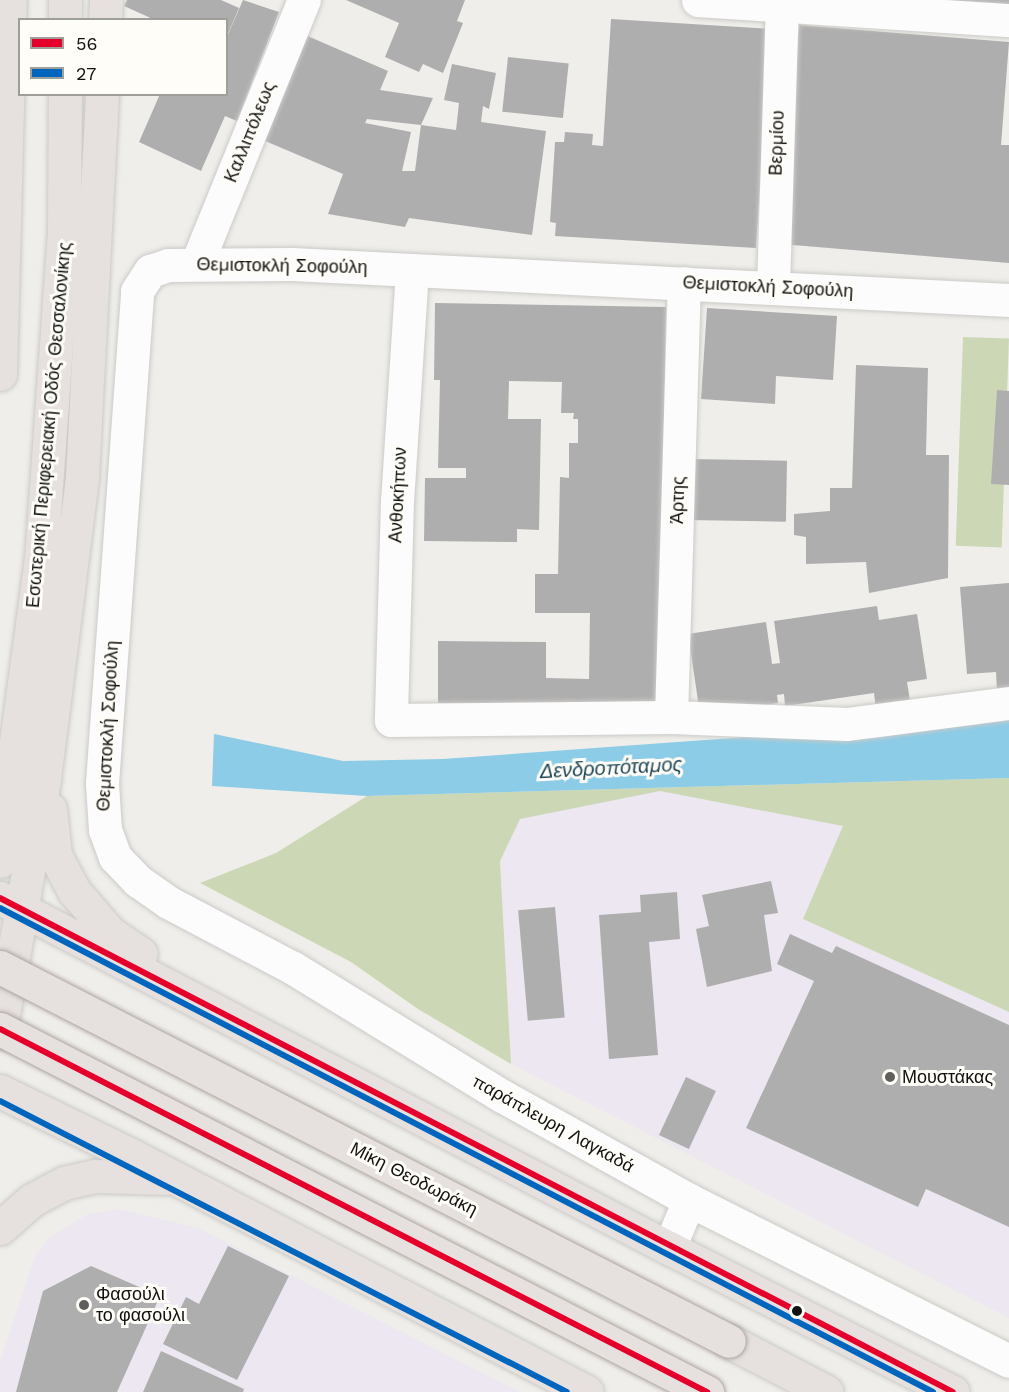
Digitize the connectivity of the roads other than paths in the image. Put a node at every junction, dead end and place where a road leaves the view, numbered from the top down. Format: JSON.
{"nodes":[{"id":1,"x":10,"y":0,"type":"edge"},
{"id":2,"x":65,"y":0,"type":"edge"},
{"id":3,"x":106,"y":0,"type":"edge"},
{"id":4,"x":304,"y":0,"type":"edge"},
{"id":5,"x":698,"y":0,"type":"edge"},
{"id":6,"x":781,"y":3,"type":"edge"},
{"id":7,"x":65,"y":18,"type":"edge"},
{"id":8,"x":105,"y":18,"type":"edge"},
{"id":9,"x":1009,"y":20,"type":"edge"},
{"id":10,"x":65,"y":96,"type":"edge"},
{"id":11,"x":102,"y":96,"type":"edge"},
{"id":12,"x":197,"y":263,"type":"junction"},
{"id":13,"x":412,"y":270,"type":"junction"},
{"id":14,"x":684,"y":283,"type":"junction"},
{"id":15,"x":773,"y":287,"type":"junction"},
{"id":16,"x":1009,"y":300,"type":"edge"},
{"id":17,"x":0,"y":374,"type":"edge"},
{"id":18,"x":1009,"y":703,"type":"edge"},
{"id":19,"x":671,"y":717,"type":"junction"},
{"id":20,"x":44,"y":780,"type":"junction"},
{"id":21,"x":116,"y":857,"type":"joint"},
{"id":22,"x":0,"y":861,"type":"edge"},
{"id":23,"x":10,"y":904,"type":"edge"},
{"id":24,"x":0,"y":967,"type":"edge"},
{"id":25,"x":226,"y":1013,"type":"junction"},
{"id":26,"x":0,"y":1030,"type":"edge"},
{"id":27,"x":0,"y":1091,"type":"edge"},
{"id":28,"x":173,"y":1178,"type":"junction"},
{"id":29,"x":689,"y":1200,"type":"junction"},
{"id":30,"x":0,"y":1228,"type":"edge"},
{"id":31,"x":669,"y":1248,"type":"junction"},
{"id":32,"x":1009,"y":1361,"type":"edge"},
{"id":33,"x":587,"y":1392,"type":"edge"},
{"id":34,"x":706,"y":1392,"type":"edge"},
{"id":35,"x":827,"y":1392,"type":"edge"},
{"id":36,"x":953,"y":1392,"type":"edge"}],
"edges":[{"from":1,"to":17,"type":"highway"},
{"from":2,"to":7,"type":"highway"},
{"from":3,"to":8,"type":"highway"},
{"from":4,"to":12,"type":"street","name":"Καλλιπόλεως"},
{"from":5,"to":6,"type":"street"},
{"from":6,"to":9,"type":"street"},
{"from":6,"to":15,"type":"street","name":"Βερμίου"},
{"from":10,"to":22,"type":"highway","name":"Εσωτερική Περιφερειακή Οδός Θεσσαλονίκης"},
{"from":11,"to":20,"type":"highway"},
{"from":12,"to":13,"type":"street","name":"Θεμιστοκλή Σοφούλη"},
{"from":12,"to":21,"type":"street","name":"Θεμιστοκλή Σοφούλη"},
{"from":13,"to":14,"type":"street","name":"Θεμιστοκλή Σοφούλη"},
{"from":13,"to":19,"type":"street","name":"Ανθοκήπων"},
{"from":14,"to":15,"type":"street","name":"Θεμιστοκλή Σοφούλη"},
{"from":14,"to":19,"type":"street","name":"Άρτης"},
{"from":15,"to":16,"type":"street","name":"Θεμιστοκλή Σοφούλη"},
{"from":18,"to":19,"type":"street"},
{"from":20,"to":23,"type":"highway"},
{"from":20,"to":25,"type":"highway"},
{"from":21,"to":29,"type":"street","name":"παράπλευρη Λαγκαδά"},
{"from":23,"to":25,"type":"highway"},
{"from":23,"to":26,"type":"highway"},
{"from":24,"to":35,"type":"highway","name":"Μίκη Θεοδωράκη","bridge":true},
{"from":25,"to":31,"type":"highway"},
{"from":26,"to":34,"type":"highway","bridge":true},
{"from":27,"to":28,"type":"highway"},
{"from":28,"to":30,"type":"highway"},
{"from":28,"to":33,"type":"highway"},
{"from":29,"to":31,"type":"street"},
{"from":29,"to":32,"type":"street","name":"παράπλευρη Λαγκαδά"},
{"from":31,"to":36,"type":"highway"}]}
